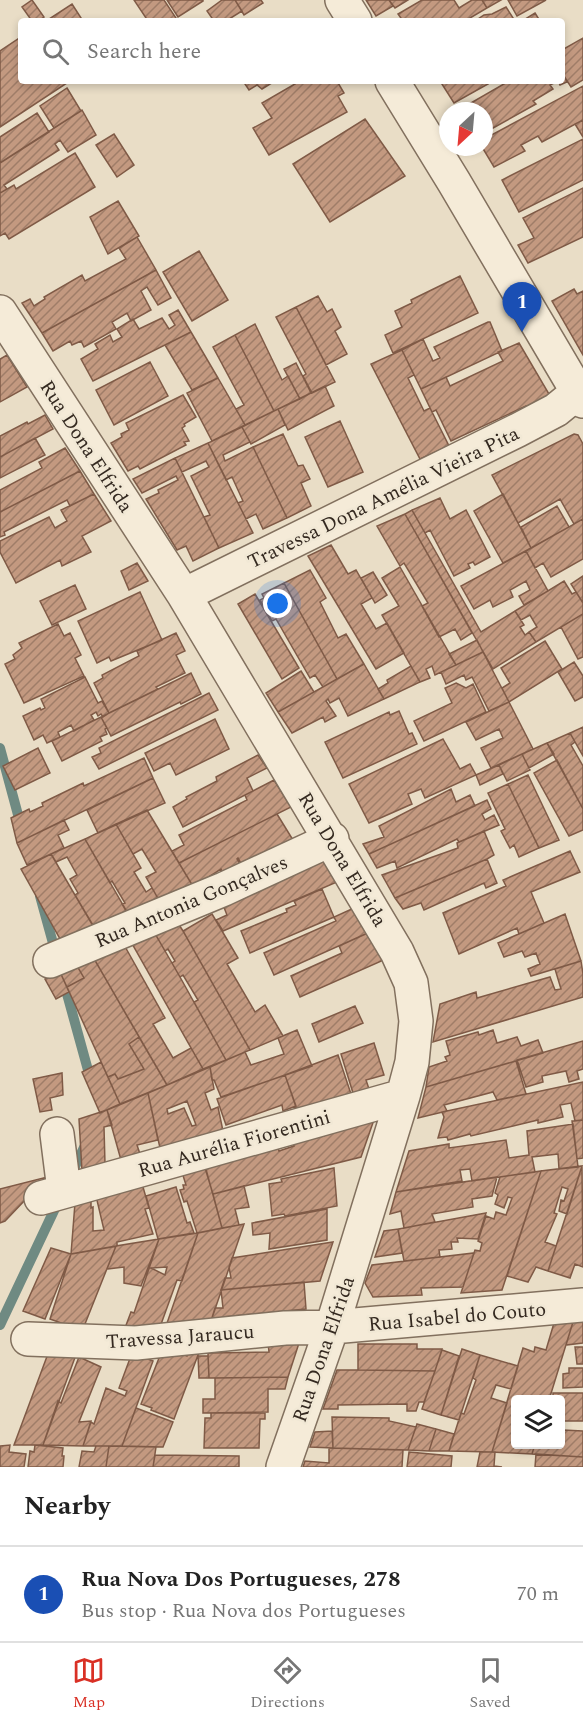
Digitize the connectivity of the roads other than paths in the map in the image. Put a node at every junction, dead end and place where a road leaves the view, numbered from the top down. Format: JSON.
{"nodes":[{"id":1,"x":342,"y":0,"type":"edge"},
{"id":2,"x":353,"y":18,"type":"edge"},
{"id":3,"x":394,"y":84,"type":"edge"},
{"id":4,"x":0,"y":312,"type":"edge"},
{"id":5,"x":580,"y":397,"type":"edge"},
{"id":6,"x":184,"y":595,"type":"junction"},
{"id":7,"x":332,"y":839,"type":"junction"},
{"id":8,"x":50,"y":961,"type":"dead end"},
{"id":9,"x":404,"y":1096,"type":"junction"},
{"id":10,"x":57,"y":1134,"type":"dead end"},
{"id":11,"x":583,"y":1305,"type":"edge"},
{"id":12,"x":332,"y":1327,"type":"junction"},
{"id":13,"x":28,"y":1339,"type":"dead end"},
{"id":14,"x":283,"y":1467,"type":"edge"}],
"edges":[{"from":1,"to":2,"type":"street"},
{"from":3,"to":5,"type":"street"},
{"from":4,"to":6,"type":"street","name":"Rua Dona Elfrida"},
{"from":5,"to":6,"type":"street","name":"Travessa Dona Amélia Vieira Pita"},
{"from":6,"to":7,"type":"street","name":"Rua Dona Elfrida"},
{"from":7,"to":8,"type":"street","name":"Rua Antonia Gonçalves"},
{"from":7,"to":9,"type":"street","name":"Rua Dona Elfrida"},
{"from":9,"to":10,"type":"street","name":"Rua Aurélia Fiorentini"},
{"from":9,"to":12,"type":"street","name":"Rua Dona Elfrida"},
{"from":11,"to":12,"type":"street","name":"Rua Isabel do Couto"},
{"from":12,"to":13,"type":"street","name":"Travessa Jaraucu"},
{"from":12,"to":14,"type":"street","name":"Rua Dona Elfrida"}]}
